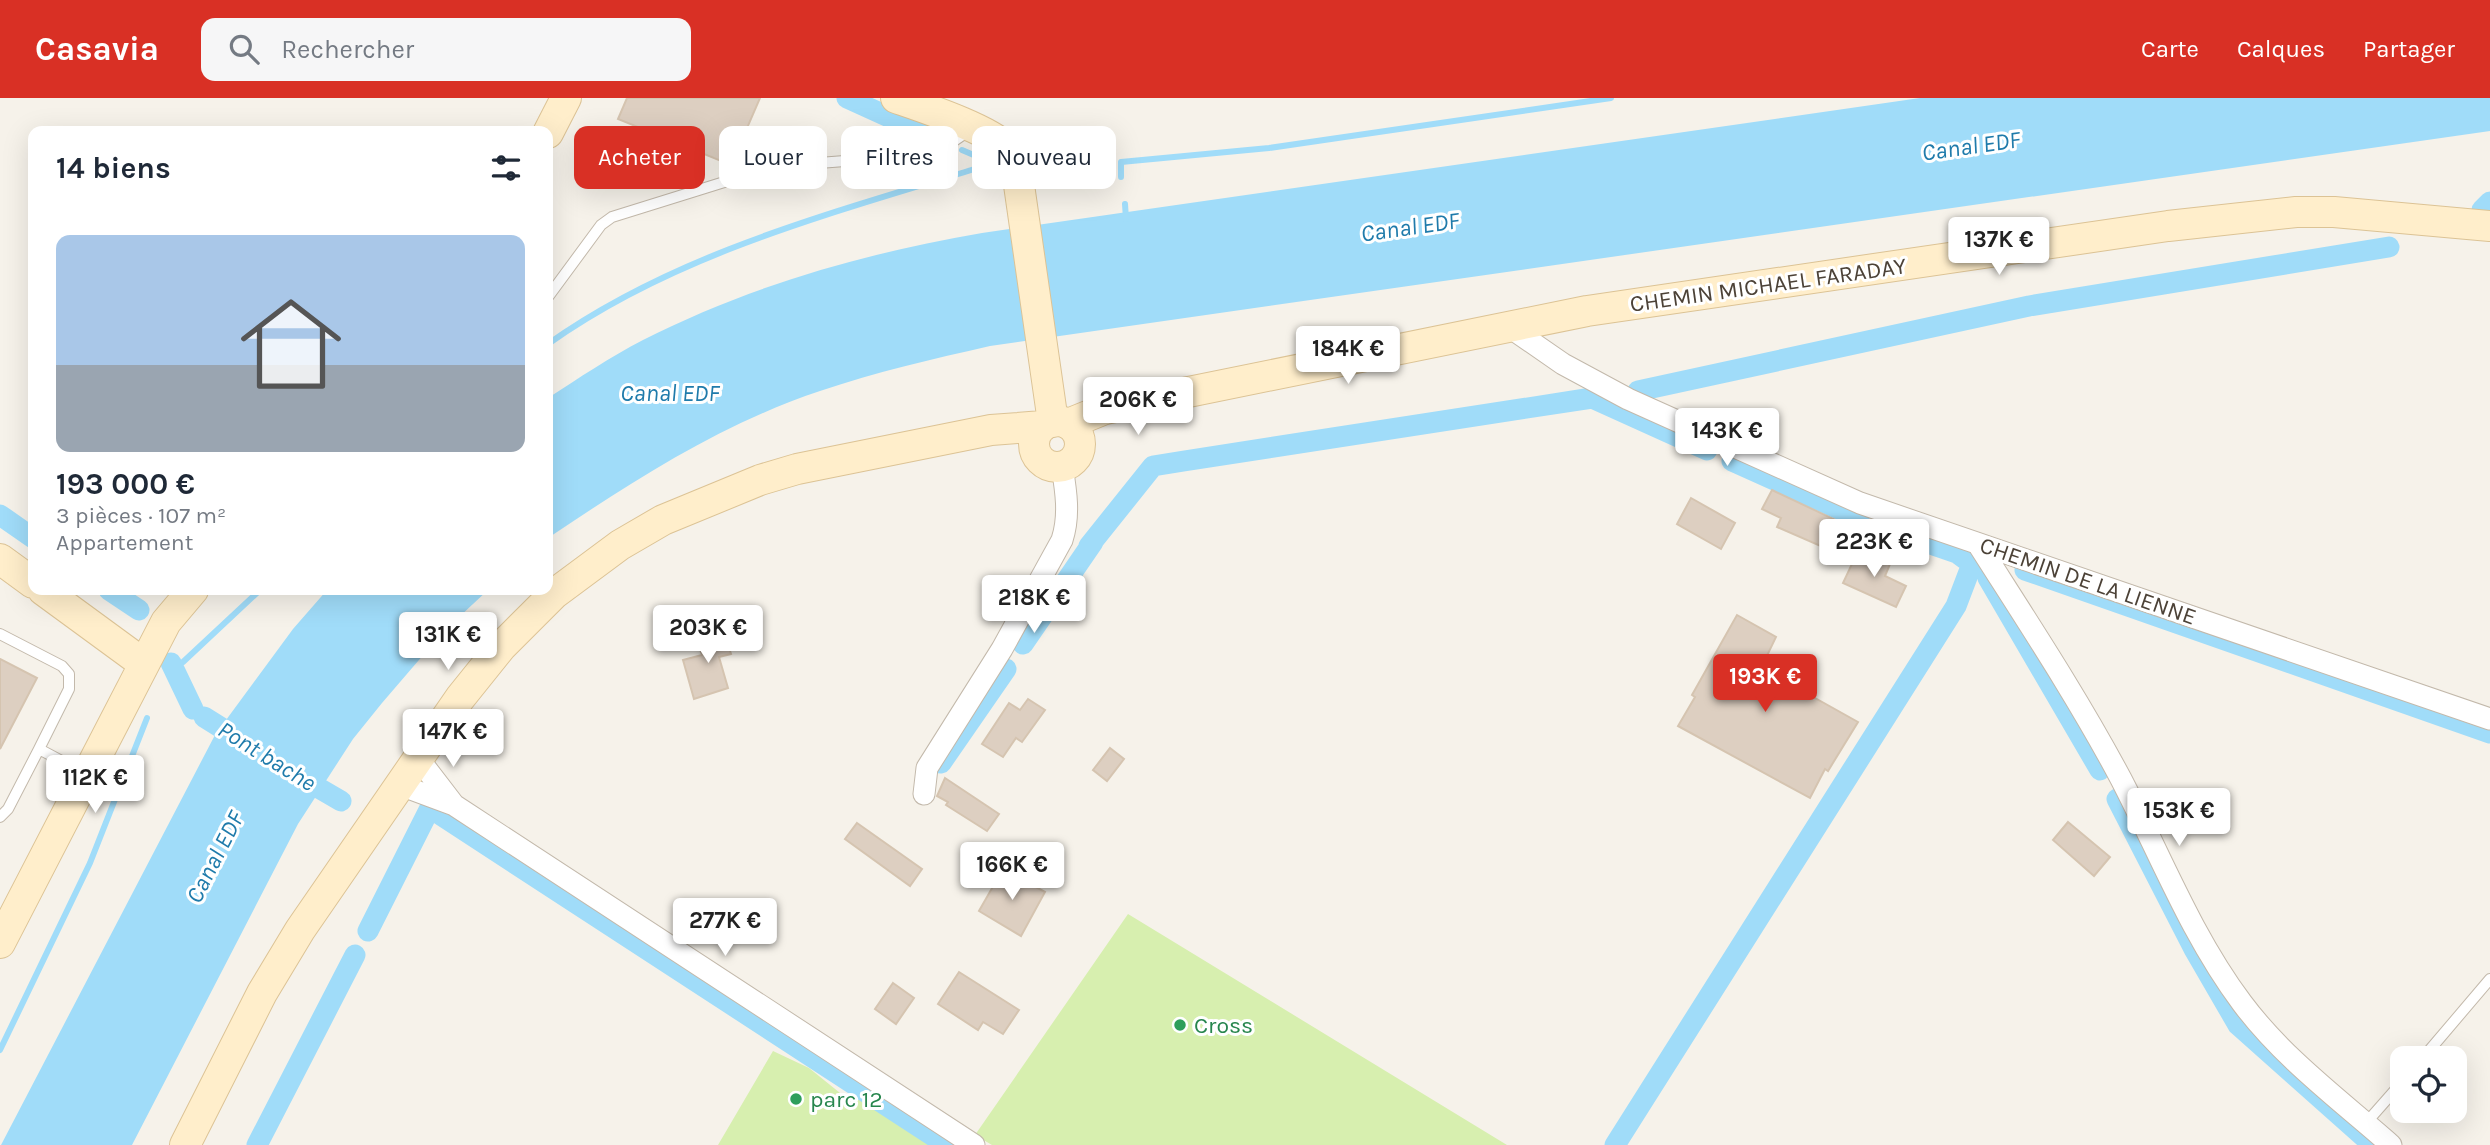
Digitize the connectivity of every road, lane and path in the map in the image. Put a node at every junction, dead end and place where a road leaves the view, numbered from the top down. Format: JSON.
{"nodes":[{"id":1,"x":566,"y":98,"type":"edge"},
{"id":2,"x":895,"y":98,"type":"edge"},
{"id":3,"x":552,"y":126,"type":"edge"},
{"id":4,"x":972,"y":128,"type":"joint"},
{"id":5,"x":1019,"y":189,"type":"edge"},
{"id":6,"x":2490,"y":226,"type":"edge"},
{"id":7,"x":553,"y":290,"type":"edge"},
{"id":8,"x":1508,"y":326,"type":"junction"},
{"id":9,"x":1057,"y":440,"type":"junction"},
{"id":10,"x":1978,"y":544,"type":"junction"},
{"id":11,"x":0,"y":559,"type":"edge"},
{"id":12,"x":28,"y":579,"type":"edge"},
{"id":13,"x":553,"y":594,"type":"edge"},
{"id":14,"x":50,"y":595,"type":"edge"},
{"id":15,"x":189,"y":595,"type":"edge"},
{"id":16,"x":552,"y":595,"type":"edge"},
{"id":17,"x":0,"y":634,"type":"edge"},
{"id":18,"x":144,"y":664,"type":"junction"},
{"id":19,"x":2490,"y":719,"type":"edge"},
{"id":20,"x":39,"y":749,"type":"junction"},
{"id":21,"x":418,"y":758,"type":"junction"},
{"id":22,"x":87,"y":775,"type":"junction"},
{"id":23,"x":400,"y":785,"type":"junction"},
{"id":24,"x":923,"y":793,"type":"dead end"},
{"id":25,"x":454,"y":805,"type":"junction"},
{"id":26,"x":0,"y":817,"type":"edge"},
{"id":27,"x":0,"y":943,"type":"edge"},
{"id":28,"x":2490,"y":979,"type":"edge"},
{"id":29,"x":2432,"y":1046,"type":"edge"},
{"id":30,"x":2390,"y":1096,"type":"edge"},
{"id":31,"x":2366,"y":1123,"type":"junction"},
{"id":32,"x":185,"y":1145,"type":"edge"},
{"id":33,"x":974,"y":1145,"type":"edge"},
{"id":34,"x":2391,"y":1145,"type":"edge"}],
"edges":[{"from":1,"to":3,"type":"main road"},
{"from":2,"to":4,"type":"main road"},
{"from":4,"to":7,"type":"lane"},
{"from":5,"to":9,"type":"main road"},
{"from":6,"to":8,"type":"main road","name":"CHEMIN MICHAEL FARADAY"},
{"from":8,"to":9,"type":"main road","name":"CHEMIN MICHAEL FARADAY"},
{"from":8,"to":10,"type":"street","name":"CHEMIN DE LA LIENNE"},
{"from":9,"to":13,"type":"main road"},
{"from":9,"to":24,"type":"street"},
{"from":10,"to":19,"type":"street","name":"CHEMIN DE LA LIENNE"},
{"from":10,"to":31,"type":"street"},
{"from":11,"to":12,"type":"main road"},
{"from":14,"to":18,"type":"main road"},
{"from":15,"to":18,"type":"main road"},
{"from":16,"to":21,"type":"main road"},
{"from":17,"to":20,"type":"lane"},
{"from":18,"to":22,"type":"main road"},
{"from":20,"to":22,"type":"lane"},
{"from":20,"to":26,"type":"lane"},
{"from":21,"to":23,"type":"main road"},
{"from":21,"to":25,"type":"street"},
{"from":22,"to":27,"type":"main road"},
{"from":23,"to":25,"type":"street"},
{"from":23,"to":32,"type":"main road"},
{"from":25,"to":33,"type":"street"},
{"from":28,"to":29,"type":"lane"},
{"from":30,"to":31,"type":"lane"},
{"from":31,"to":34,"type":"street"}]}
